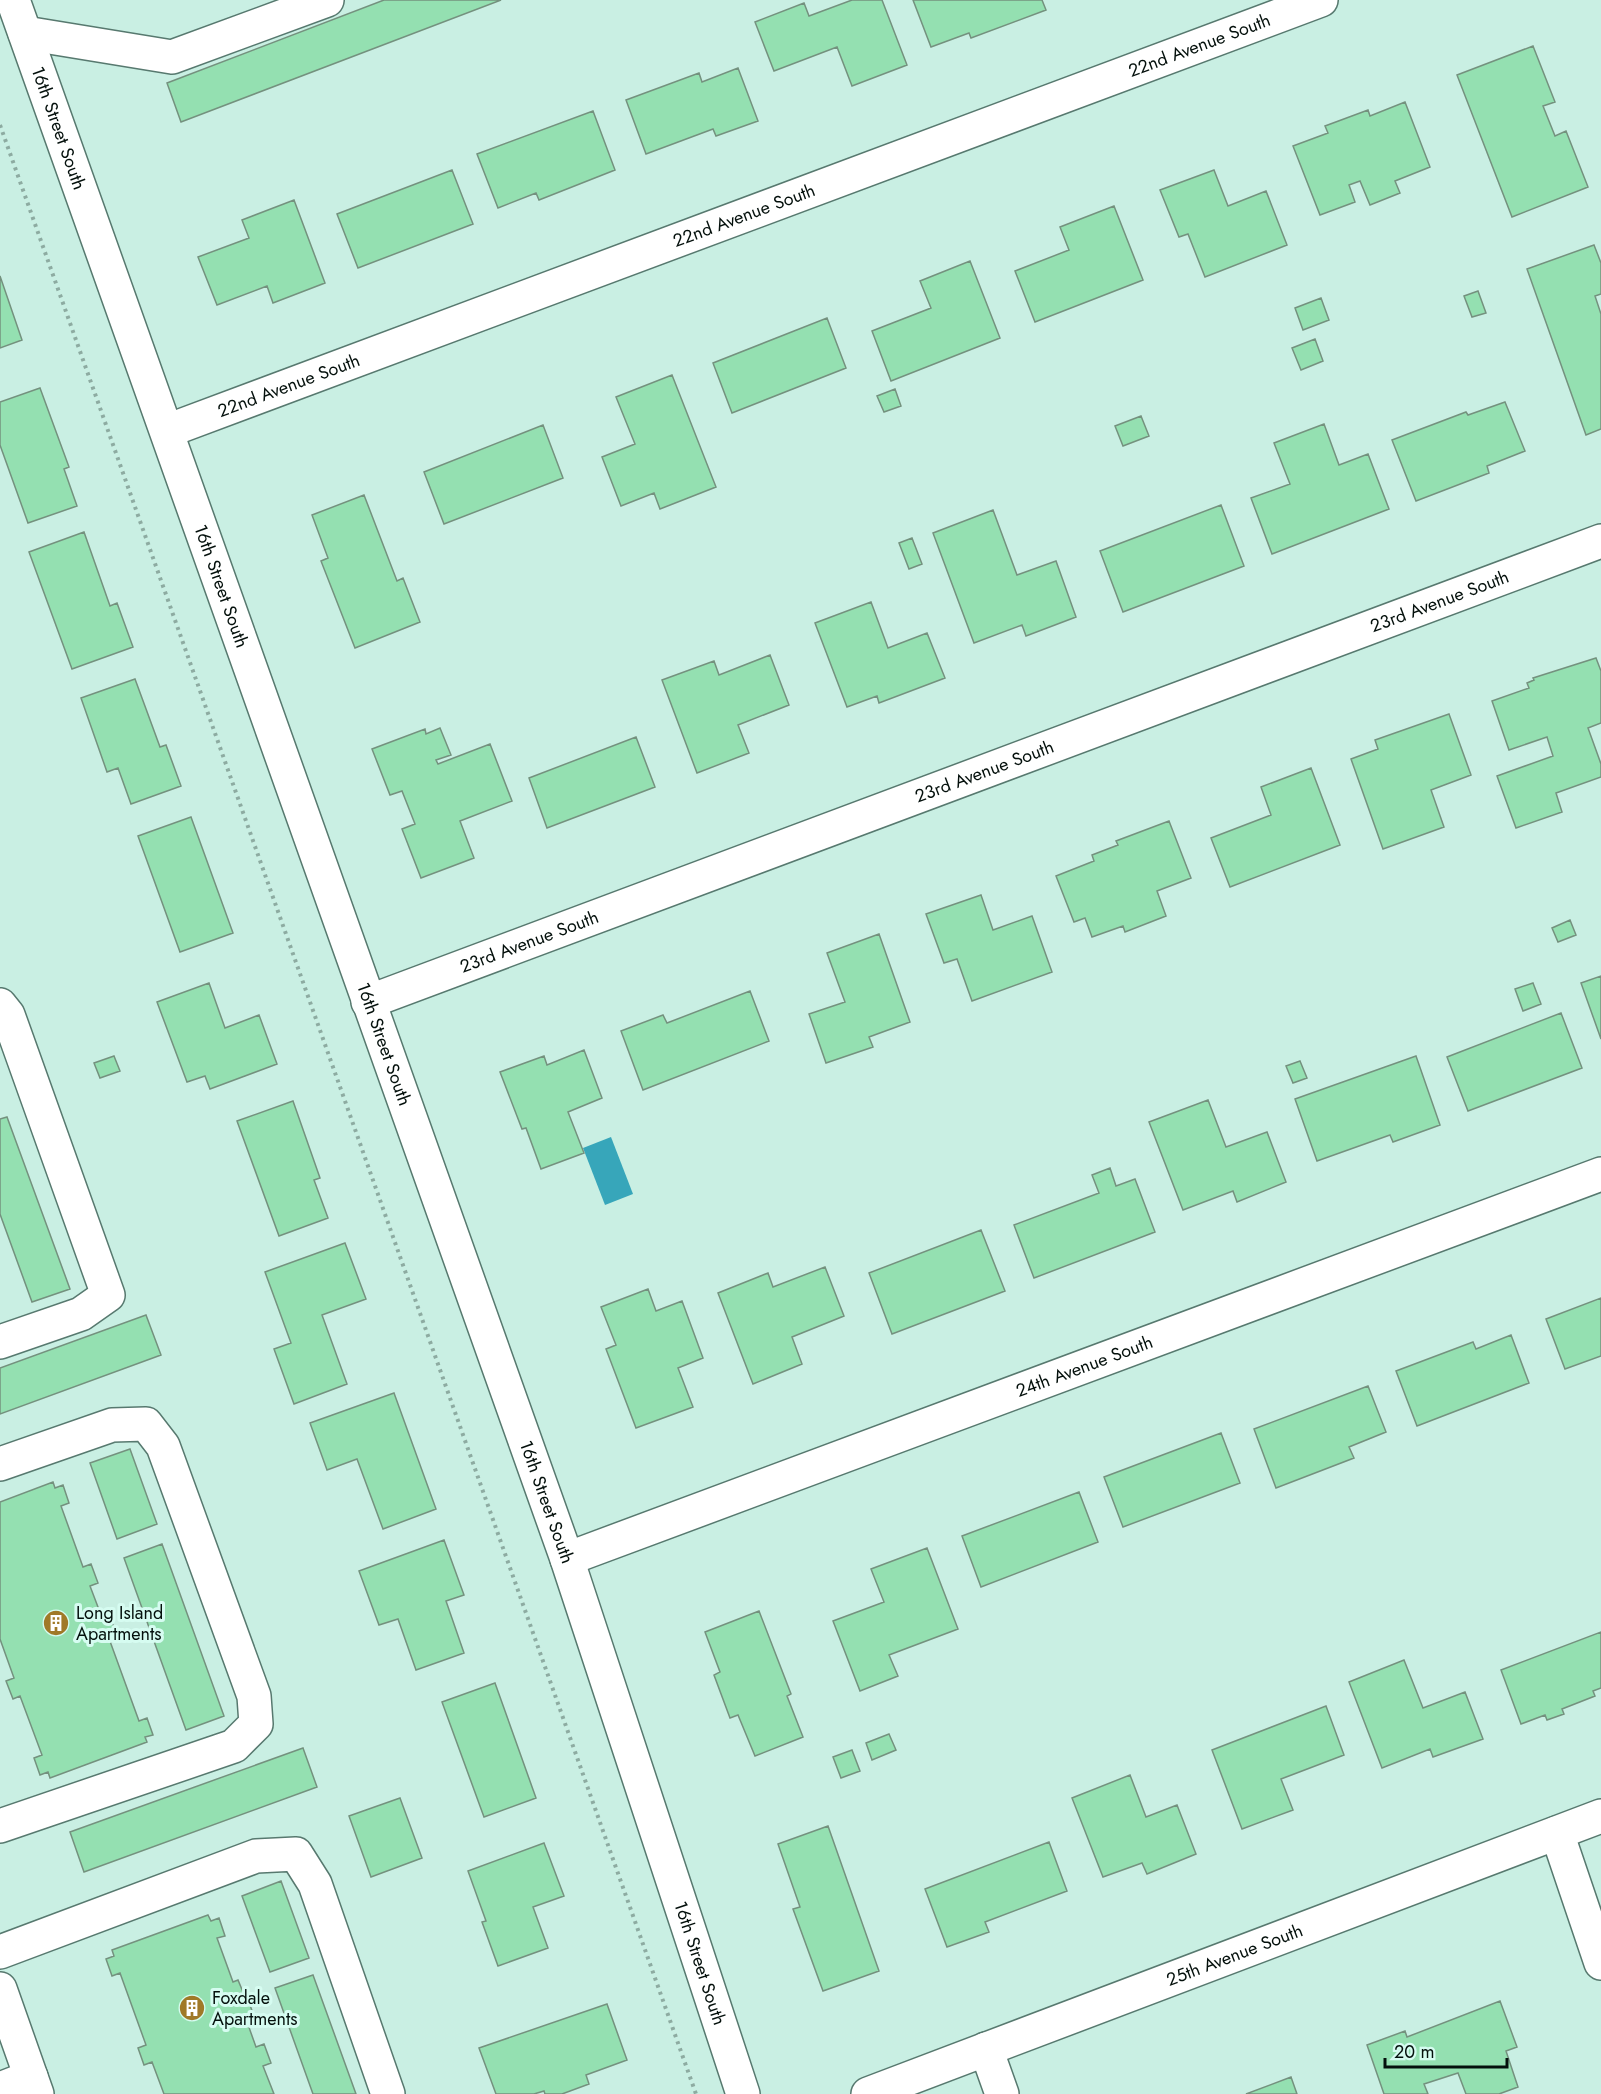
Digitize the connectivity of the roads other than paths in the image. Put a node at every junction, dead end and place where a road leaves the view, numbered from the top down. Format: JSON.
{"nodes":[{"id":1,"x":13,"y":0,"type":"edge"},
{"id":2,"x":327,"y":0,"type":"edge"},
{"id":3,"x":1321,"y":0,"type":"edge"},
{"id":4,"x":25,"y":33,"type":"junction"},
{"id":5,"x":166,"y":431,"type":"junction"},
{"id":6,"x":1601,"y":541,"type":"edge"},
{"id":7,"x":368,"y":1002,"type":"junction"},
{"id":8,"x":0,"y":1005,"type":"edge"},
{"id":9,"x":1601,"y":1173,"type":"edge"},
{"id":10,"x":0,"y":1342,"type":"edge"},
{"id":11,"x":0,"y":1464,"type":"edge"},
{"id":12,"x":567,"y":1559,"type":"junction"},
{"id":13,"x":1601,"y":1816,"type":"edge"},
{"id":14,"x":0,"y":1826,"type":"edge"},
{"id":15,"x":1557,"y":1833,"type":"junction"},
{"id":16,"x":0,"y":1953,"type":"edge"},
{"id":17,"x":1601,"y":1963,"type":"edge"},
{"id":18,"x":0,"y":1989,"type":"edge"},
{"id":19,"x":986,"y":2049,"type":"junction"},
{"id":20,"x":34,"y":2086,"type":"edge"},
{"id":21,"x":0,"y":2090,"type":"edge"},
{"id":22,"x":388,"y":2094,"type":"edge"},
{"id":23,"x":743,"y":2094,"type":"edge"},
{"id":24,"x":868,"y":2094,"type":"edge"},
{"id":25,"x":1002,"y":2094,"type":"edge"}],
"edges":[{"from":1,"to":4,"type":"street","name":"16th Street South"},
{"from":2,"to":4,"type":"street"},
{"from":3,"to":5,"type":"street","name":"22nd Avenue South"},
{"from":4,"to":5,"type":"street","name":"16th Street South"},
{"from":5,"to":7,"type":"street","name":"16th Street South"},
{"from":6,"to":7,"type":"street","name":"23rd Avenue South"},
{"from":7,"to":12,"type":"street","name":"16th Street South"},
{"from":8,"to":10,"type":"street"},
{"from":9,"to":12,"type":"street","name":"24th Avenue South"},
{"from":11,"to":14,"type":"street"},
{"from":12,"to":23,"type":"street","name":"16th Street South"},
{"from":13,"to":15,"type":"street","name":"25th Avenue South"},
{"from":15,"to":17,"type":"street"},
{"from":15,"to":19,"type":"street","name":"25th Avenue South"},
{"from":16,"to":22,"type":"street"},
{"from":18,"to":20,"type":"street"},
{"from":19,"to":24,"type":"street","name":"25th Avenue South"},
{"from":19,"to":25,"type":"street"},
{"from":20,"to":21,"type":"street"}]}
